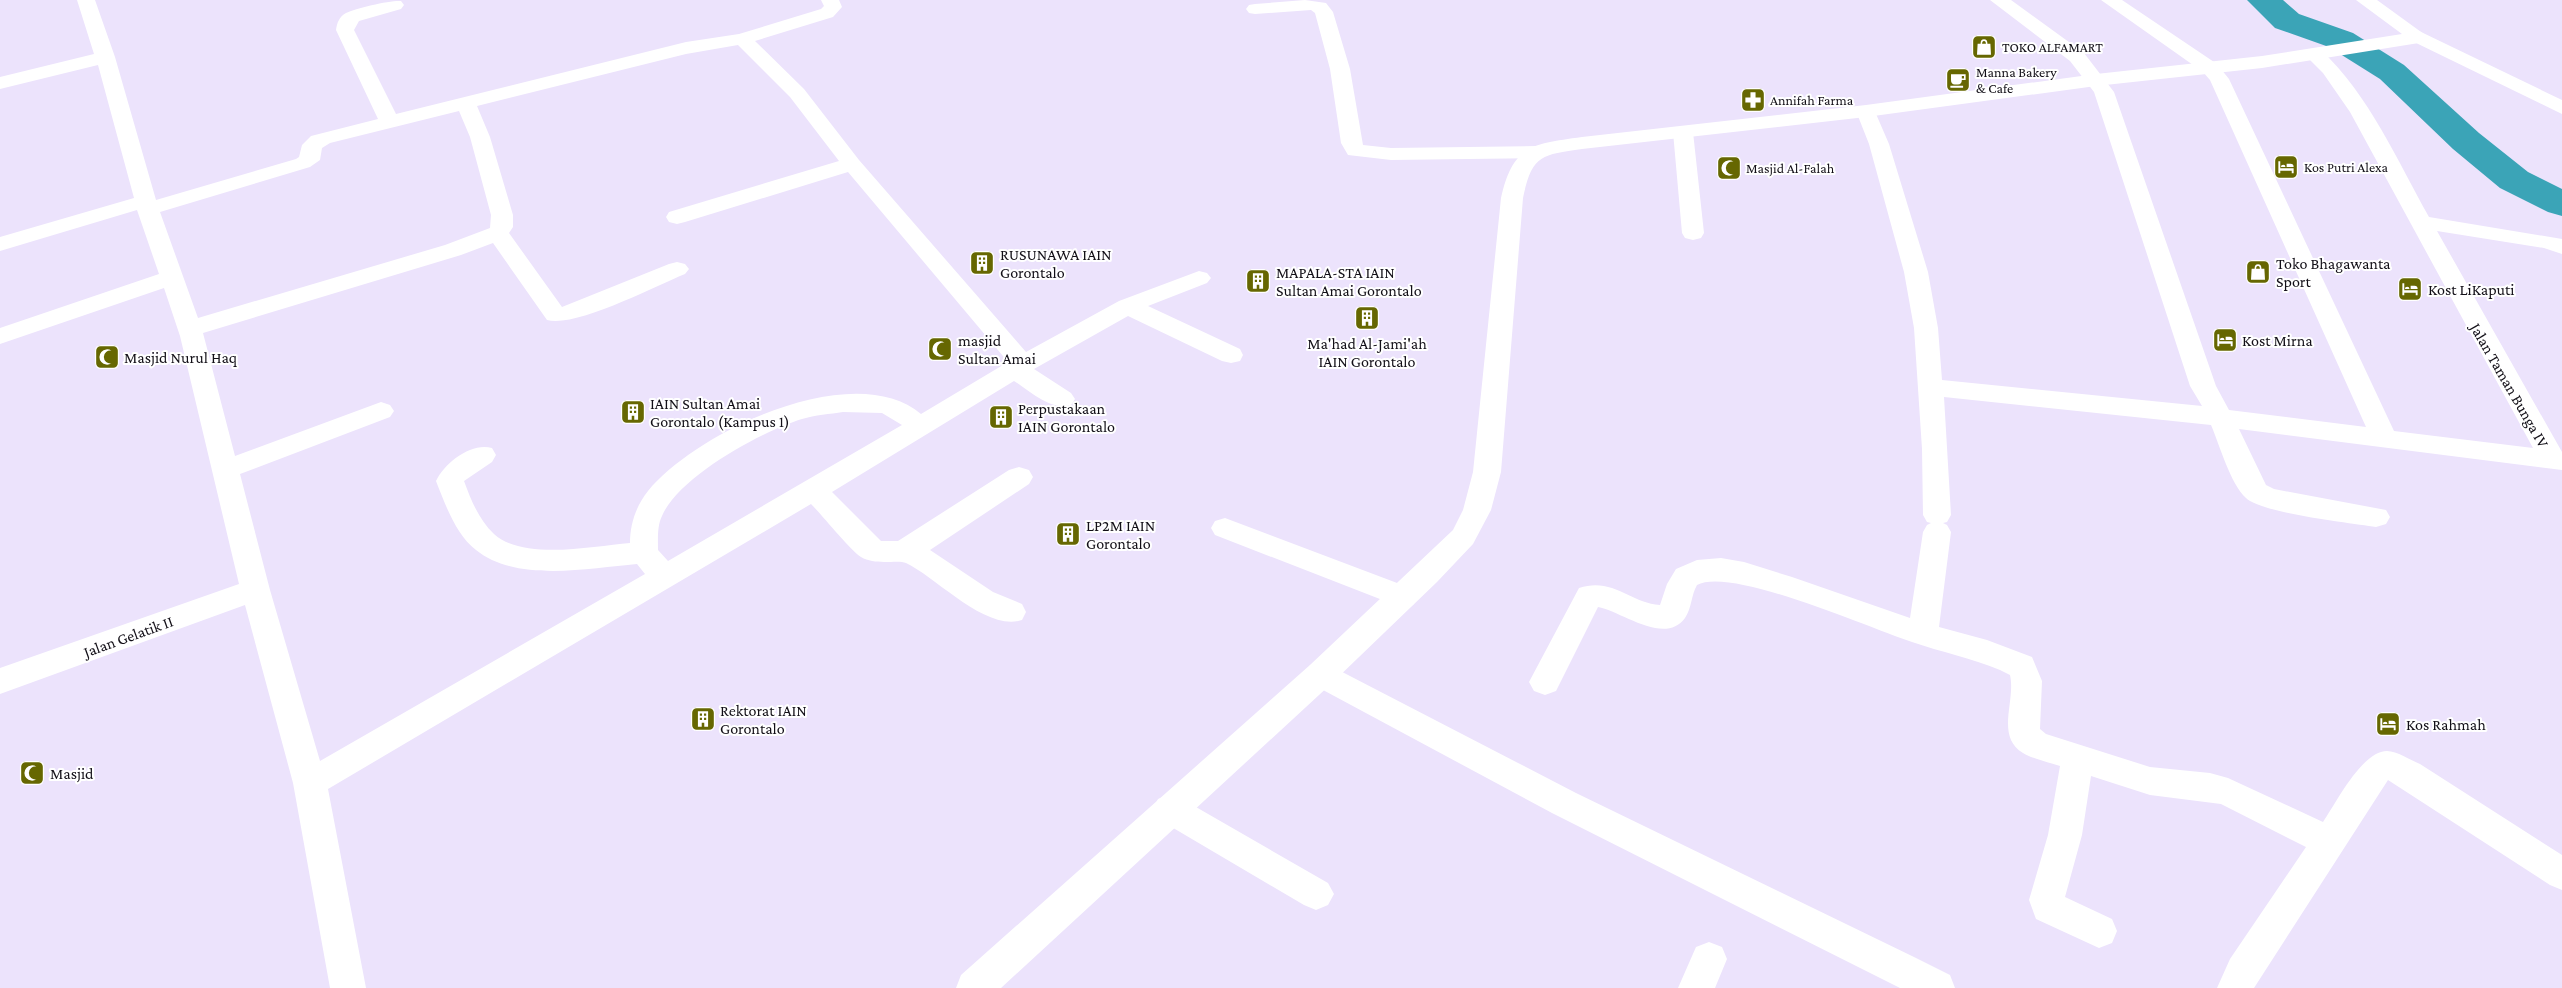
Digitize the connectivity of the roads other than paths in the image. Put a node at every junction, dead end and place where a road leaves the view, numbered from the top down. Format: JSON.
{"nodes":[{"id":1,"x":86,"y":0,"type":"edge"},
{"id":2,"x":830,"y":0,"type":"edge"},
{"id":3,"x":1999,"y":0,"type":"edge"},
{"id":4,"x":2110,"y":0,"type":"edge"},
{"id":5,"x":2364,"y":0,"type":"edge"},
{"id":6,"x":395,"y":5,"type":"dead end"},
{"id":7,"x":1254,"y":9,"type":"dead end"},
{"id":8,"x":2418,"y":37,"type":"junction"},
{"id":9,"x":742,"y":39,"type":"junction"},
{"id":10,"x":2324,"y":53,"type":"junction"},
{"id":11,"x":105,"y":57,"type":"junction"},
{"id":12,"x":2210,"y":68,"type":"junction"},
{"id":13,"x":2096,"y":80,"type":"junction"},
{"id":14,"x":0,"y":83,"type":"edge"},
{"id":15,"x":465,"y":102,"type":"junction"},
{"id":16,"x":2562,"y":108,"type":"edge"},
{"id":17,"x":1866,"y":111,"type":"junction"},
{"id":18,"x":389,"y":120,"type":"junction"},
{"id":19,"x":1683,"y":132,"type":"junction"},
{"id":20,"x":1536,"y":152,"type":"junction"},
{"id":21,"x":852,"y":164,"type":"junction"},
{"id":22,"x":147,"y":205,"type":"junction"},
{"id":23,"x":676,"y":218,"type":"dead end"},
{"id":24,"x":2421,"y":222,"type":"junction"},
{"id":25,"x":498,"y":233,"type":"junction"},
{"id":26,"x":1693,"y":233,"type":"dead end"},
{"id":27,"x":0,"y":244,"type":"edge"},
{"id":28,"x":2562,"y":247,"type":"edge"},
{"id":29,"x":676,"y":269,"type":"dead end"},
{"id":30,"x":170,"y":278,"type":"junction"},
{"id":31,"x":1192,"y":280,"type":"dead end"},
{"id":32,"x":1127,"y":306,"type":"junction"},
{"id":33,"x":189,"y":329,"type":"junction"},
{"id":34,"x":0,"y":336,"type":"edge"},
{"id":35,"x":1231,"y":355,"type":"dead end"},
{"id":36,"x":1019,"y":368,"type":"junction"},
{"id":37,"x":1931,"y":387,"type":"junction"},
{"id":38,"x":1062,"y":399,"type":"dead end"},
{"id":39,"x":381,"y":411,"type":"dead end"},
{"id":40,"x":2221,"y":418,"type":"junction"},
{"id":41,"x":920,"y":427,"type":"junction"},
{"id":42,"x":2384,"y":438,"type":"junction"},
{"id":43,"x":483,"y":455,"type":"dead end"},
{"id":44,"x":2557,"y":460,"type":"edge"},
{"id":45,"x":224,"y":470,"type":"junction"},
{"id":46,"x":1019,"y":477,"type":"dead end"},
{"id":47,"x":814,"y":490,"type":"junction"},
{"id":48,"x":2376,"y":517,"type":"dead end"},
{"id":49,"x":1225,"y":528,"type":"dead end"},
{"id":50,"x":908,"y":550,"type":"junction"},
{"id":51,"x":644,"y":553,"type":"junction"},
{"id":52,"x":664,"y":576,"type":"junction"},
{"id":53,"x":255,"y":590,"type":"junction"},
{"id":54,"x":1403,"y":597,"type":"junction"},
{"id":55,"x":1011,"y":612,"type":"dead end"},
{"id":56,"x":1922,"y":634,"type":"junction"},
{"id":57,"x":1322,"y":674,"type":"junction"},
{"id":58,"x":0,"y":681,"type":"edge"},
{"id":59,"x":1545,"y":682,"type":"dead end"},
{"id":60,"x":2077,"y":759,"type":"junction"},
{"id":61,"x":310,"y":783,"type":"junction"},
{"id":62,"x":1170,"y":810,"type":"junction"},
{"id":63,"x":2329,"y":841,"type":"junction"},
{"id":64,"x":2562,"y":874,"type":"edge"},
{"id":65,"x":1316,"y":894,"type":"dead end"},
{"id":66,"x":2099,"y":931,"type":"dead end"},
{"id":67,"x":348,"y":988,"type":"edge"},
{"id":68,"x":974,"y":988,"type":"edge"},
{"id":69,"x":1937,"y":988,"type":"edge"},
{"id":70,"x":2234,"y":988,"type":"edge"}],
"edges":[{"from":1,"to":11,"type":"street"},
{"from":2,"to":9,"type":"street"},
{"from":3,"to":13,"type":"street"},
{"from":4,"to":12,"type":"street"},
{"from":5,"to":8,"type":"street"},
{"from":6,"to":18,"type":"street"},
{"from":7,"to":20,"type":"street"},
{"from":8,"to":10,"type":"street"},
{"from":8,"to":16,"type":"street"},
{"from":9,"to":15,"type":"street"},
{"from":9,"to":21,"type":"street"},
{"from":10,"to":12,"type":"street"},
{"from":10,"to":24,"type":"street","name":"Jalan Taman Bunga IV"},
{"from":11,"to":14,"type":"street"},
{"from":11,"to":22,"type":"street"},
{"from":12,"to":13,"type":"street"},
{"from":12,"to":42,"type":"street"},
{"from":13,"to":17,"type":"street"},
{"from":13,"to":40,"type":"street"},
{"from":15,"to":18,"type":"street"},
{"from":15,"to":25,"type":"street"},
{"from":17,"to":19,"type":"street"},
{"from":17,"to":37,"type":"street"},
{"from":18,"to":22,"type":"street"},
{"from":19,"to":20,"type":"street"},
{"from":19,"to":26,"type":"street"},
{"from":20,"to":54,"type":"street"},
{"from":21,"to":23,"type":"street"},
{"from":21,"to":36,"type":"street"},
{"from":22,"to":27,"type":"street"},
{"from":22,"to":30,"type":"street"},
{"from":24,"to":28,"type":"street"},
{"from":24,"to":44,"type":"street","name":"Jalan Taman Bunga IV"},
{"from":25,"to":29,"type":"street"},
{"from":25,"to":33,"type":"street"},
{"from":30,"to":33,"type":"street"},
{"from":30,"to":34,"type":"street"},
{"from":31,"to":32,"type":"street"},
{"from":32,"to":35,"type":"street"},
{"from":32,"to":36,"type":"street"},
{"from":33,"to":45,"type":"street"},
{"from":36,"to":38,"type":"street"},
{"from":36,"to":41,"type":"street"},
{"from":37,"to":40,"type":"street"},
{"from":37,"to":56,"type":"street"},
{"from":39,"to":45,"type":"street"},
{"from":40,"to":42,"type":"street"},
{"from":40,"to":48,"type":"street"},
{"from":41,"to":47,"type":"street"},
{"from":41,"to":51,"type":"street"},
{"from":42,"to":44,"type":"street"},
{"from":43,"to":51,"type":"street"},
{"from":45,"to":53,"type":"street"},
{"from":46,"to":50,"type":"street"},
{"from":47,"to":50,"type":"street"},
{"from":47,"to":52,"type":"street"},
{"from":49,"to":54,"type":"street"},
{"from":50,"to":55,"type":"street"},
{"from":51,"to":52,"type":"street"},
{"from":52,"to":61,"type":"street"},
{"from":53,"to":58,"type":"street","name":"Jalan Gelatik II"},
{"from":53,"to":61,"type":"street"},
{"from":54,"to":57,"type":"street"},
{"from":56,"to":59,"type":"street"},
{"from":56,"to":60,"type":"street"},
{"from":57,"to":62,"type":"street"},
{"from":57,"to":69,"type":"street"},
{"from":60,"to":63,"type":"street"},
{"from":60,"to":66,"type":"street"},
{"from":61,"to":67,"type":"street"},
{"from":62,"to":65,"type":"street"},
{"from":62,"to":68,"type":"street"},
{"from":63,"to":64,"type":"street"},
{"from":63,"to":70,"type":"street"}]}
